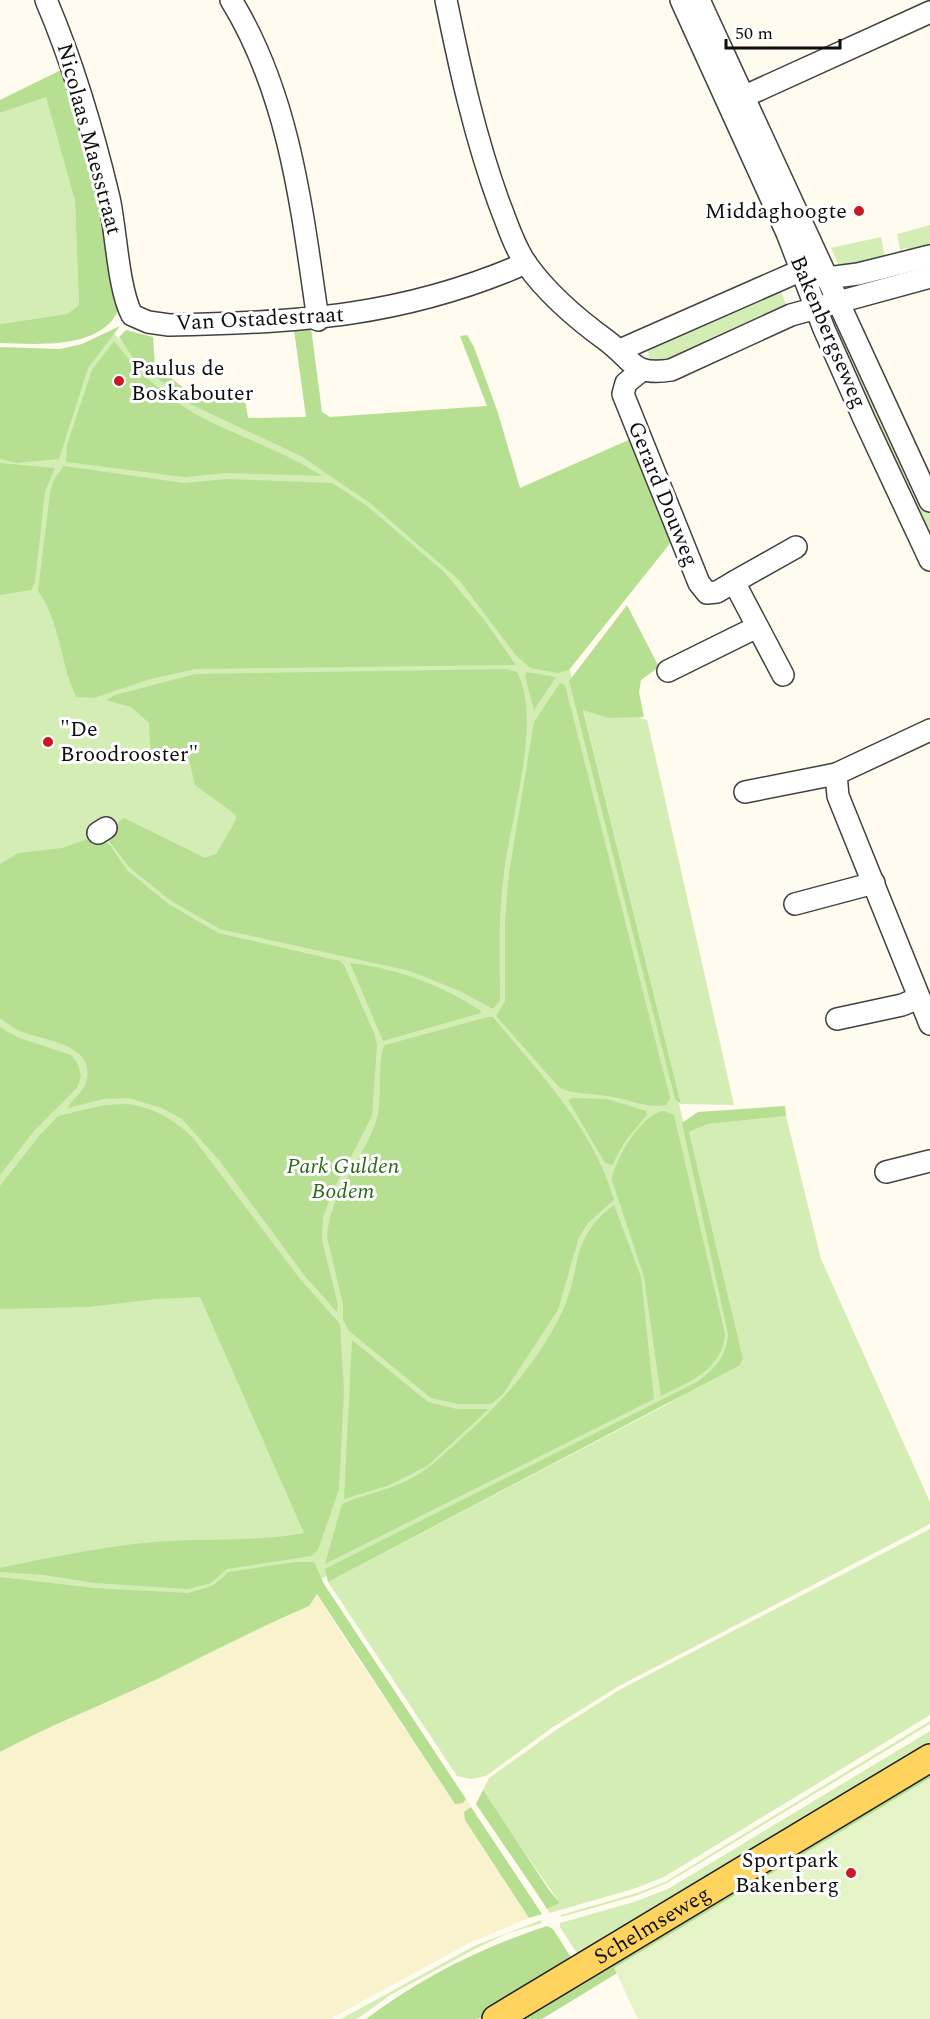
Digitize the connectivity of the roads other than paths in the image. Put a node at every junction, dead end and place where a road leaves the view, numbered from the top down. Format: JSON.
{"nodes":[{"id":1,"x":46,"y":0,"type":"edge"},
{"id":2,"x":231,"y":0,"type":"edge"},
{"id":3,"x":446,"y":0,"type":"edge"},
{"id":4,"x":681,"y":0,"type":"edge"},
{"id":5,"x":699,"y":0,"type":"edge"},
{"id":6,"x":930,"y":12,"type":"edge"},
{"id":7,"x":736,"y":100,"type":"junction"},
{"id":8,"x":930,"y":256,"type":"edge"},
{"id":9,"x":526,"y":263,"type":"junction"},
{"id":10,"x":802,"y":270,"type":"junction"},
{"id":11,"x":930,"y":277,"type":"edge"},
{"id":12,"x":827,"y":278,"type":"junction"},
{"id":13,"x":838,"y":302,"type":"junction"},
{"id":14,"x":817,"y":310,"type":"junction"},
{"id":15,"x":132,"y":315,"type":"joint"},
{"id":16,"x":318,"y":320,"type":"junction"},
{"id":17,"x":620,"y":350,"type":"junction"},
{"id":18,"x":641,"y":371,"type":"junction"},
{"id":19,"x":930,"y":501,"type":"edge"},
{"id":20,"x":796,"y":547,"type":"dead end"},
{"id":21,"x":930,"y":560,"type":"edge"},
{"id":22,"x":734,"y":582,"type":"junction"},
{"id":23,"x":757,"y":627,"type":"junction"},
{"id":24,"x":668,"y":671,"type":"dead end"},
{"id":25,"x":783,"y":675,"type":"dead end"},
{"id":26,"x":930,"y":730,"type":"edge"},
{"id":27,"x":836,"y":774,"type":"junction"},
{"id":28,"x":745,"y":792,"type":"dead end"},
{"id":29,"x":874,"y":883,"type":"junction"},
{"id":30,"x":795,"y":904,"type":"dead end"},
{"id":31,"x":919,"y":998,"type":"junction"},
{"id":32,"x":837,"y":1019,"type":"dead end"},
{"id":33,"x":930,"y":1024,"type":"edge"},
{"id":34,"x":930,"y":1161,"type":"edge"},
{"id":35,"x":886,"y":1172,"type":"dead end"},
{"id":36,"x":930,"y":1758,"type":"edge"},
{"id":37,"x":496,"y":2019,"type":"edge"}],
"edges":[{"from":1,"to":15,"type":"street","name":"Nicolaas Maesstraat"},
{"from":2,"to":16,"type":"street"},
{"from":3,"to":9,"type":"street"},
{"from":4,"to":7,"type":"street","name":"Bakenbergseweg"},
{"from":5,"to":7,"type":"street","name":"Bakenbergseweg"},
{"from":6,"to":7,"type":"street"},
{"from":7,"to":10,"type":"street","name":"Bakenbergseweg"},
{"from":7,"to":12,"type":"street","name":"Bakenbergseweg"},
{"from":8,"to":12,"type":"street"},
{"from":9,"to":16,"type":"street","name":"Van Ostadestraat"},
{"from":9,"to":17,"type":"street"},
{"from":10,"to":12,"type":"street"},
{"from":10,"to":14,"type":"street","name":"Bakenbergseweg"},
{"from":10,"to":17,"type":"street"},
{"from":11,"to":13,"type":"street"},
{"from":12,"to":13,"type":"street","name":"Bakenbergseweg"},
{"from":13,"to":14,"type":"street"},
{"from":13,"to":19,"type":"street","name":"Bakenbergseweg"},
{"from":14,"to":18,"type":"street"},
{"from":14,"to":21,"type":"street","name":"Bakenbergseweg"},
{"from":15,"to":16,"type":"street","name":"Van Ostadestraat"},
{"from":17,"to":18,"type":"street"},
{"from":18,"to":22,"type":"street","name":"Gerard Douweg"},
{"from":20,"to":22,"type":"street","name":"Gerard Douweg"},
{"from":22,"to":23,"type":"street"},
{"from":23,"to":24,"type":"street"},
{"from":23,"to":25,"type":"street"},
{"from":26,"to":27,"type":"street"},
{"from":27,"to":28,"type":"street"},
{"from":27,"to":29,"type":"street"},
{"from":29,"to":30,"type":"street"},
{"from":29,"to":31,"type":"street"},
{"from":31,"to":32,"type":"street"},
{"from":31,"to":33,"type":"street"},
{"from":34,"to":35,"type":"street"},
{"from":36,"to":37,"type":"main road","name":"Schelmseweg"}]}
